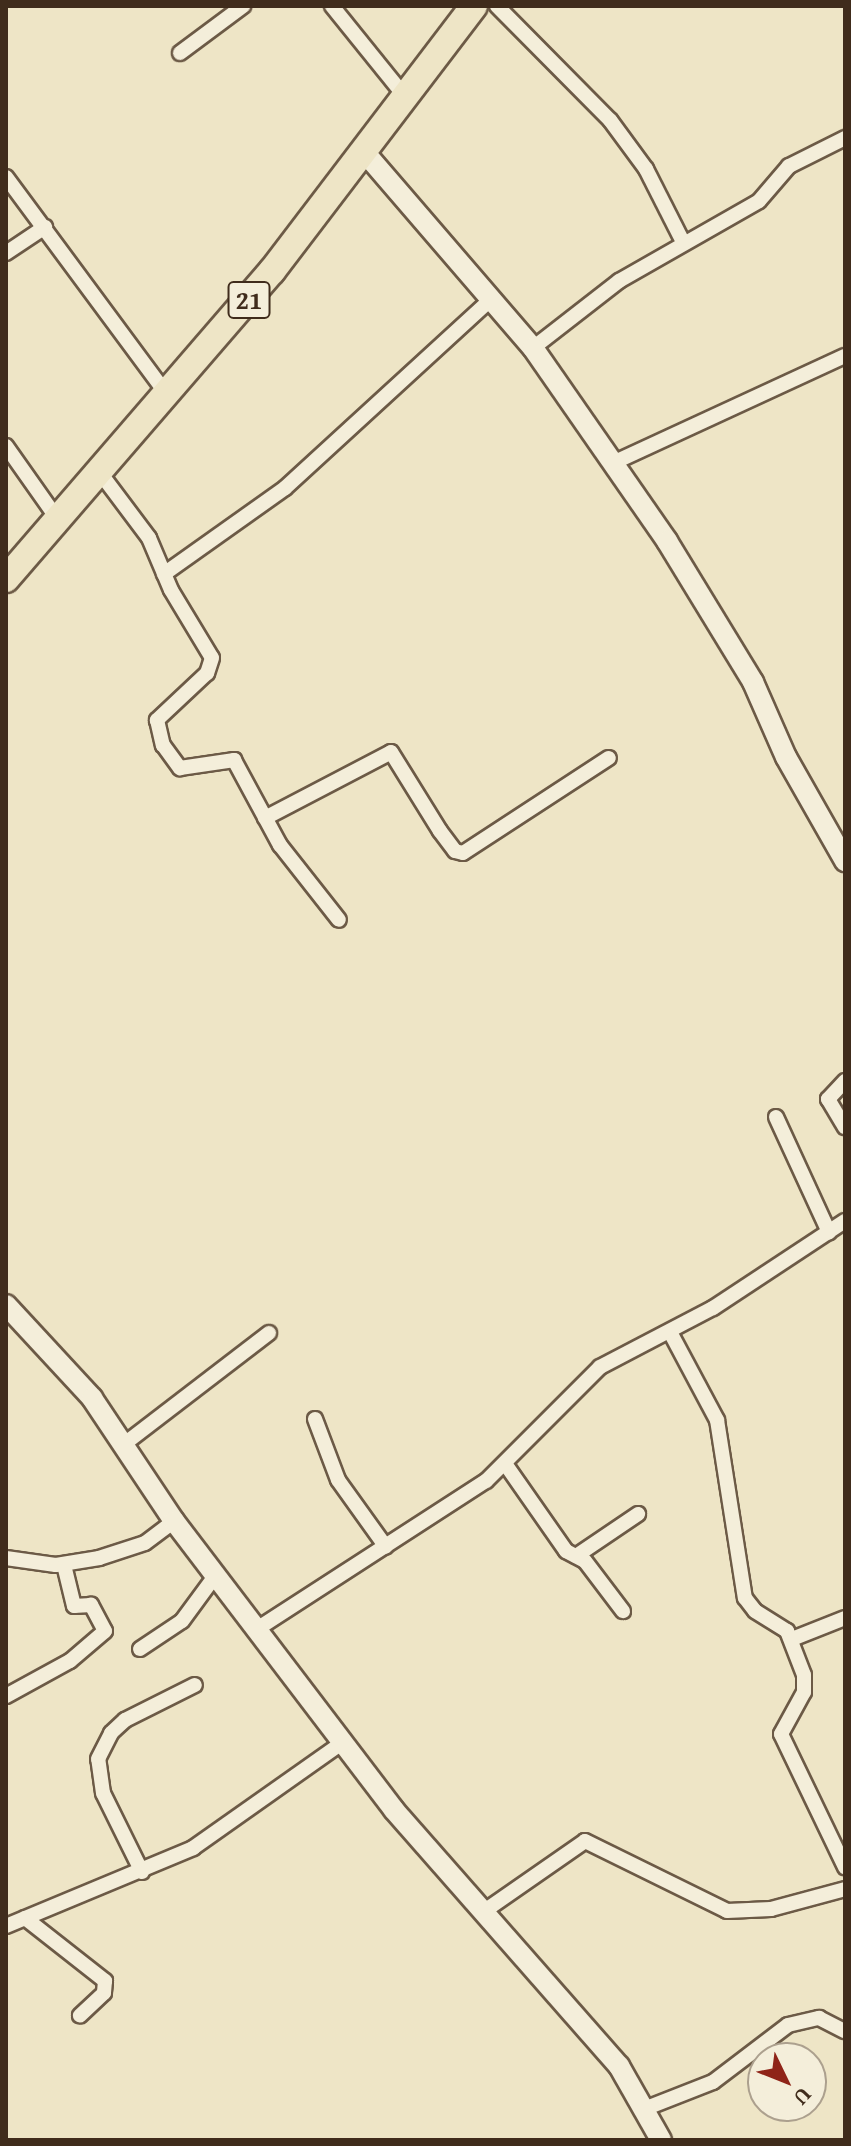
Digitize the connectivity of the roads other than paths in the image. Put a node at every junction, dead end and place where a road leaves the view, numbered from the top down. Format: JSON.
{"nodes":[{"id":1,"x":243,"y":6,"type":"edge"},
{"id":2,"x":332,"y":6,"type":"edge"},
{"id":3,"x":474,"y":6,"type":"edge"},
{"id":4,"x":497,"y":6,"type":"edge"},
{"id":5,"x":180,"y":53,"type":"dead end"},
{"id":6,"x":407,"y":99,"type":"junction"},
{"id":7,"x":845,"y":138,"type":"edge"},
{"id":8,"x":366,"y":154,"type":"junction"},
{"id":9,"x":6,"y":177,"type":"edge"},
{"id":10,"x":45,"y":227,"type":"junction"},
{"id":11,"x":683,"y":242,"type":"junction"},
{"id":12,"x":6,"y":253,"type":"edge"},
{"id":13,"x":492,"y":298,"type":"junction"},
{"id":14,"x":533,"y":348,"type":"junction"},
{"id":15,"x":845,"y":356,"type":"edge"},
{"id":16,"x":168,"y":397,"type":"junction"},
{"id":17,"x":6,"y":446,"type":"edge"},
{"id":18,"x":613,"y":463,"type":"junction"},
{"id":19,"x":101,"y":474,"type":"junction"},
{"id":20,"x":59,"y":521,"type":"junction"},
{"id":21,"x":164,"y":574,"type":"junction"},
{"id":22,"x":6,"y":579,"type":"edge"},
{"id":23,"x":609,"y":758,"type":"dead end"},
{"id":24,"x":265,"y":818,"type":"junction"},
{"id":25,"x":845,"y":861,"type":"edge"},
{"id":26,"x":339,"y":920,"type":"dead end"},
{"id":27,"x":845,"y":1081,"type":"edge"},
{"id":28,"x":776,"y":1117,"type":"dead end"},
{"id":29,"x":845,"y":1127,"type":"edge"},
{"id":30,"x":845,"y":1221,"type":"edge"},
{"id":31,"x":829,"y":1232,"type":"junction"},
{"id":32,"x":6,"y":1305,"type":"edge"},
{"id":33,"x":673,"y":1331,"type":"junction"},
{"id":34,"x":269,"y":1333,"type":"dead end"},
{"id":35,"x":315,"y":1419,"type":"dead end"},
{"id":36,"x":123,"y":1445,"type":"junction"},
{"id":37,"x":506,"y":1465,"type":"junction"},
{"id":38,"x":638,"y":1514,"type":"dead end"},
{"id":39,"x":174,"y":1521,"type":"junction"},
{"id":40,"x":386,"y":1547,"type":"junction"},
{"id":41,"x":576,"y":1556,"type":"junction"},
{"id":42,"x":6,"y":1558,"type":"edge"},
{"id":43,"x":64,"y":1565,"type":"junction"},
{"id":44,"x":215,"y":1576,"type":"junction"},
{"id":45,"x":623,"y":1611,"type":"dead end"},
{"id":46,"x":845,"y":1618,"type":"edge"},
{"id":47,"x":257,"y":1629,"type":"junction"},
{"id":48,"x":792,"y":1639,"type":"junction"},
{"id":49,"x":140,"y":1649,"type":"dead end"},
{"id":50,"x":195,"y":1685,"type":"dead end"},
{"id":51,"x":7,"y":1694,"type":"edge"},
{"id":52,"x":343,"y":1742,"type":"junction"},
{"id":53,"x":845,"y":1867,"type":"edge"},
{"id":54,"x":142,"y":1872,"type":"junction"},
{"id":55,"x":845,"y":1889,"type":"edge"},
{"id":56,"x":483,"y":1912,"type":"junction"},
{"id":57,"x":25,"y":1918,"type":"junction"},
{"id":58,"x":6,"y":1926,"type":"edge"},
{"id":59,"x":80,"y":2015,"type":"dead end"},
{"id":60,"x":845,"y":2031,"type":"edge"},
{"id":61,"x":644,"y":2109,"type":"junction"},
{"id":62,"x":658,"y":2138,"type":"edge"}],
"edges":[{"from":1,"to":5,"type":"street"},
{"from":2,"to":6,"type":"street"},
{"from":3,"to":6,"type":"highway","number":"21"},
{"from":4,"to":11,"type":"street"},
{"from":6,"to":8,"type":"highway","number":"21"},
{"from":7,"to":11,"type":"street"},
{"from":8,"to":13,"type":"street"},
{"from":8,"to":16,"type":"highway","number":"21"},
{"from":9,"to":10,"type":"street"},
{"from":10,"to":12,"type":"street"},
{"from":10,"to":16,"type":"street"},
{"from":11,"to":14,"type":"street"},
{"from":13,"to":14,"type":"street"},
{"from":13,"to":21,"type":"street"},
{"from":14,"to":18,"type":"street"},
{"from":15,"to":18,"type":"street"},
{"from":16,"to":19,"type":"highway","number":"21"},
{"from":17,"to":20,"type":"street"},
{"from":18,"to":25,"type":"street"},
{"from":19,"to":20,"type":"highway","number":"21"},
{"from":19,"to":21,"type":"street"},
{"from":20,"to":22,"type":"highway","number":"21"},
{"from":21,"to":24,"type":"street"},
{"from":23,"to":24,"type":"street"},
{"from":24,"to":26,"type":"street"},
{"from":27,"to":29,"type":"street"},
{"from":28,"to":31,"type":"street"},
{"from":30,"to":31,"type":"street"},
{"from":31,"to":33,"type":"street"},
{"from":32,"to":36,"type":"street"},
{"from":33,"to":37,"type":"street"},
{"from":33,"to":48,"type":"street"},
{"from":34,"to":36,"type":"street"},
{"from":35,"to":40,"type":"street"},
{"from":36,"to":39,"type":"street"},
{"from":37,"to":40,"type":"street"},
{"from":37,"to":41,"type":"street"},
{"from":38,"to":41,"type":"street"},
{"from":39,"to":43,"type":"street"},
{"from":39,"to":44,"type":"street"},
{"from":40,"to":47,"type":"street"},
{"from":41,"to":45,"type":"street"},
{"from":42,"to":43,"type":"street"},
{"from":43,"to":51,"type":"street"},
{"from":44,"to":47,"type":"street"},
{"from":44,"to":49,"type":"street"},
{"from":46,"to":48,"type":"street"},
{"from":47,"to":52,"type":"street"},
{"from":48,"to":53,"type":"street"},
{"from":50,"to":54,"type":"street"},
{"from":52,"to":54,"type":"street"},
{"from":52,"to":56,"type":"street"},
{"from":54,"to":57,"type":"street"},
{"from":55,"to":56,"type":"street"},
{"from":56,"to":61,"type":"street"},
{"from":57,"to":58,"type":"street"},
{"from":57,"to":59,"type":"street"},
{"from":60,"to":61,"type":"street"},
{"from":61,"to":62,"type":"street"}]}
